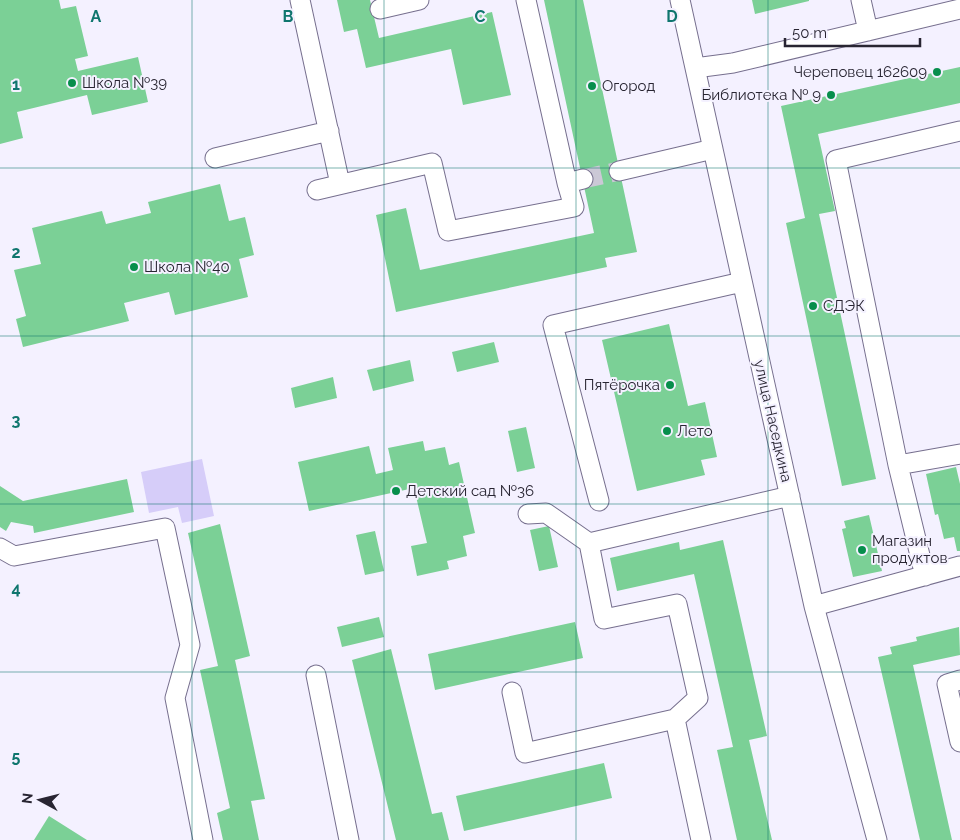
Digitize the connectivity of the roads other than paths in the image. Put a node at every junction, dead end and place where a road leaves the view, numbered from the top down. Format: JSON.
{"nodes":[{"id":1,"x":300,"y":0,"type":"edge"},
{"id":2,"x":419,"y":0,"type":"edge"},
{"id":3,"x":526,"y":0,"type":"edge"},
{"id":4,"x":680,"y":0,"type":"edge"},
{"id":5,"x":861,"y":0,"type":"edge"},
{"id":6,"x":380,"y":9,"type":"dead end"},
{"id":7,"x":960,"y":9,"type":"edge"},
{"id":8,"x":868,"y":31,"type":"junction"},
{"id":9,"x":695,"y":68,"type":"junction"},
{"id":10,"x":328,"y":131,"type":"junction"},
{"id":11,"x":960,"y":131,"type":"edge"},
{"id":12,"x":713,"y":149,"type":"junction"},
{"id":13,"x":215,"y":158,"type":"dead end"},
{"id":14,"x":620,"y":171,"type":"tunnel mouth"},
{"id":15,"x":340,"y":184,"type":"junction"},
{"id":16,"x":317,"y":190,"type":"dead end"},
{"id":17,"x":742,"y":282,"type":"junction"},
{"id":18,"x":960,"y":454,"type":"edge"},
{"id":19,"x":898,"y":465,"type":"junction"},
{"id":20,"x":790,"y":496,"type":"junction"},
{"id":21,"x":599,"y":501,"type":"dead end"},
{"id":22,"x":528,"y":514,"type":"dead end"},
{"id":23,"x":589,"y":543,"type":"junction"},
{"id":24,"x":0,"y":548,"type":"edge"},
{"id":25,"x":960,"y":566,"type":"edge"},
{"id":26,"x":925,"y":576,"type":"junction"},
{"id":27,"x":814,"y":606,"type":"junction"},
{"id":28,"x":316,"y":675,"type":"dead end"},
{"id":29,"x":960,"y":680,"type":"edge"},
{"id":30,"x":512,"y":692,"type":"dead end"},
{"id":31,"x":675,"y":719,"type":"junction"},
{"id":32,"x":960,"y":742,"type":"edge"},
{"id":33,"x":203,"y":840,"type":"edge"},
{"id":34,"x":349,"y":840,"type":"edge"},
{"id":35,"x":701,"y":840,"type":"edge"},
{"id":36,"x":877,"y":840,"type":"edge"}],
"edges":[{"from":1,"to":10,"type":"street"},
{"from":2,"to":6,"type":"street"},
{"from":3,"to":15,"type":"street"},
{"from":4,"to":9,"type":"street","name":"улица Наседкина"},
{"from":5,"to":8,"type":"street"},
{"from":7,"to":8,"type":"street"},
{"from":8,"to":9,"type":"street"},
{"from":9,"to":12,"type":"street","name":"улица Наседкина"},
{"from":10,"to":13,"type":"street"},
{"from":10,"to":15,"type":"street"},
{"from":11,"to":19,"type":"street"},
{"from":12,"to":14,"type":"street"},
{"from":12,"to":17,"type":"street","name":"улица Наседкина"},
{"from":15,"to":16,"type":"street"},
{"from":17,"to":20,"type":"street","name":"улица Наседкина"},
{"from":17,"to":21,"type":"street"},
{"from":18,"to":19,"type":"street"},
{"from":19,"to":26,"type":"street"},
{"from":20,"to":23,"type":"street"},
{"from":20,"to":27,"type":"street","name":"улица Наседкина"},
{"from":22,"to":23,"type":"street"},
{"from":23,"to":31,"type":"street"},
{"from":24,"to":33,"type":"street"},
{"from":25,"to":26,"type":"street"},
{"from":26,"to":27,"type":"street"},
{"from":27,"to":36,"type":"street","name":"улица Наседкина"},
{"from":28,"to":34,"type":"street"},
{"from":29,"to":32,"type":"street"},
{"from":30,"to":31,"type":"street"},
{"from":31,"to":35,"type":"street"}]}
